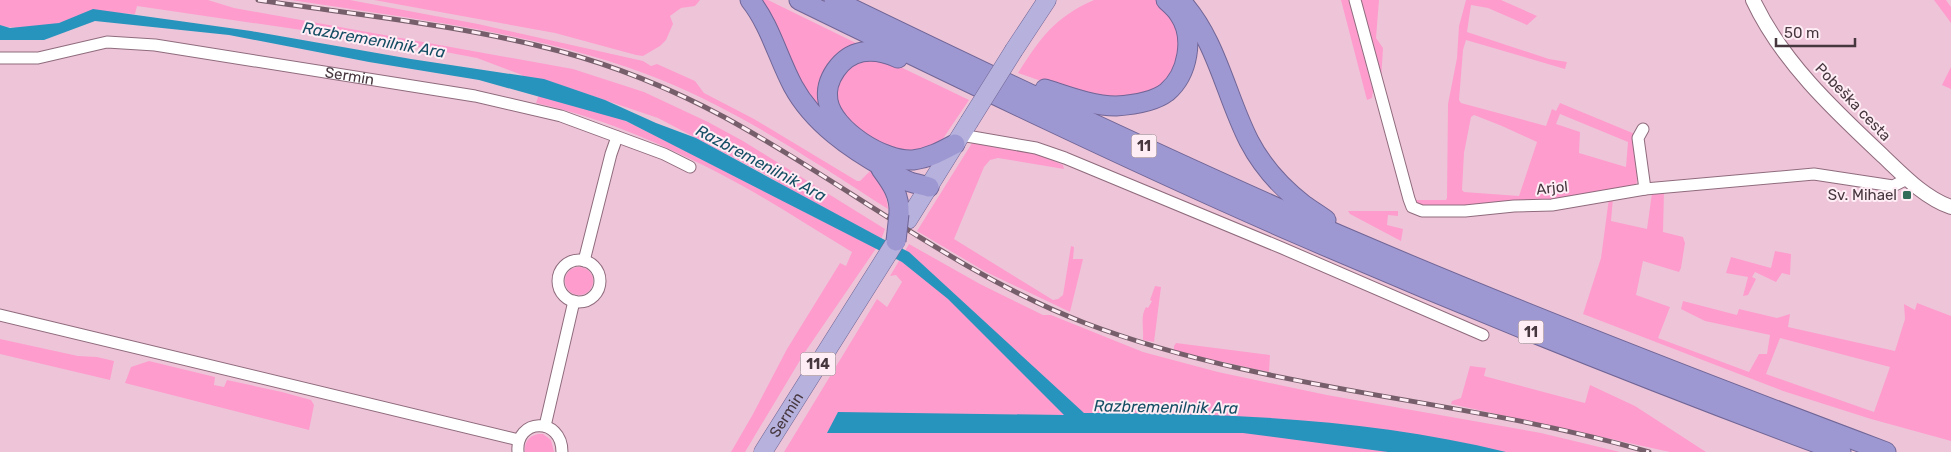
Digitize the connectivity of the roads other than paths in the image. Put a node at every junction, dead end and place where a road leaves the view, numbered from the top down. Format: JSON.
{"nodes":[{"id":1,"x":750,"y":0,"type":"edge"},
{"id":2,"x":798,"y":0,"type":"edge"},
{"id":3,"x":834,"y":0,"type":"edge"},
{"id":4,"x":1059,"y":0,"type":"edge"},
{"id":5,"x":1166,"y":0,"type":"edge"},
{"id":6,"x":1180,"y":0,"type":"edge"},
{"id":7,"x":1355,"y":0,"type":"edge"},
{"id":8,"x":1753,"y":0,"type":"edge"},
{"id":9,"x":1045,"y":5,"type":"edge"},
{"id":10,"x":940,"y":51,"type":"junction"},
{"id":11,"x":0,"y":58,"type":"edge"},
{"id":12,"x":956,"y":77,"type":"junction"},
{"id":13,"x":1643,"y":128,"type":"dead end"},
{"id":14,"x":962,"y":134,"type":"junction"},
{"id":15,"x":617,"y":137,"type":"junction"},
{"id":16,"x":904,"y":160,"type":"junction"},
{"id":17,"x":878,"y":164,"type":"junction"},
{"id":18,"x":690,"y":166,"type":"dead end"},
{"id":19,"x":1907,"y":179,"type":"junction"},
{"id":20,"x":929,"y":187,"type":"junction"},
{"id":21,"x":1645,"y":189,"type":"junction"},
{"id":22,"x":1951,"y":207,"type":"edge"},
{"id":23,"x":903,"y":217,"type":"junction"},
{"id":24,"x":1348,"y":239,"type":"junction"},
{"id":25,"x":896,"y":241,"type":"joint"},
{"id":26,"x":584,"y":261,"type":"junction"},
{"id":27,"x":574,"y":301,"type":"junction"},
{"id":28,"x":0,"y":315,"type":"edge"},
{"id":29,"x":1483,"y":335,"type":"dead end"},
{"id":30,"x":545,"y":426,"type":"junction"},
{"id":31,"x":519,"y":440,"type":"junction"},
{"id":32,"x":518,"y":452,"type":"edge"},
{"id":33,"x":562,"y":452,"type":"edge"},
{"id":34,"x":763,"y":452,"type":"edge"},
{"id":35,"x":1841,"y":452,"type":"edge"},
{"id":36,"x":1886,"y":452,"type":"edge"}],
"edges":[{"from":1,"to":17,"type":"highway"},
{"from":2,"to":12,"type":"highway","number":"11"},
{"from":3,"to":10,"type":"highway","number":"11"},
{"from":4,"to":9,"type":"main road"},
{"from":5,"to":10,"type":"highway"},
{"from":6,"to":24,"type":"highway"},
{"from":7,"to":21,"type":"street","name":"Arjol"},
{"from":8,"to":19,"type":"street","name":"Pobeška cesta"},
{"from":9,"to":14,"type":"main road","bridge":true},
{"from":10,"to":24,"type":"highway","number":"11"},
{"from":11,"to":15,"type":"street","name":"Sermin"},
{"from":12,"to":16,"type":"highway"},
{"from":12,"to":35,"type":"highway","number":"11"},
{"from":13,"to":21,"type":"street"},
{"from":14,"to":16,"type":"highway"},
{"from":14,"to":20,"type":"main road"},
{"from":14,"to":29,"type":"street"},
{"from":15,"to":18,"type":"street","name":"Sermin"},
{"from":15,"to":26,"type":"street"},
{"from":16,"to":20,"type":"highway"},
{"from":17,"to":20,"type":"highway"},
{"from":17,"to":23,"type":"highway"},
{"from":19,"to":21,"type":"street","name":"Arjol"},
{"from":19,"to":22,"type":"street","name":"Pobeška cesta"},
{"from":20,"to":23,"type":"main road"},
{"from":23,"to":25,"type":"highway","bridge":true},
{"from":24,"to":36,"type":"highway","number":"11"},
{"from":25,"to":34,"type":"main road","name":"Sermin","number":"114"},
{"from":26,"to":27,"type":"street"},
{"from":26,"to":27,"type":"street"},
{"from":27,"to":30,"type":"street"},
{"from":28,"to":31,"type":"street"},
{"from":30,"to":31,"type":"street"},
{"from":30,"to":33,"type":"street"},
{"from":31,"to":32,"type":"street"}]}
